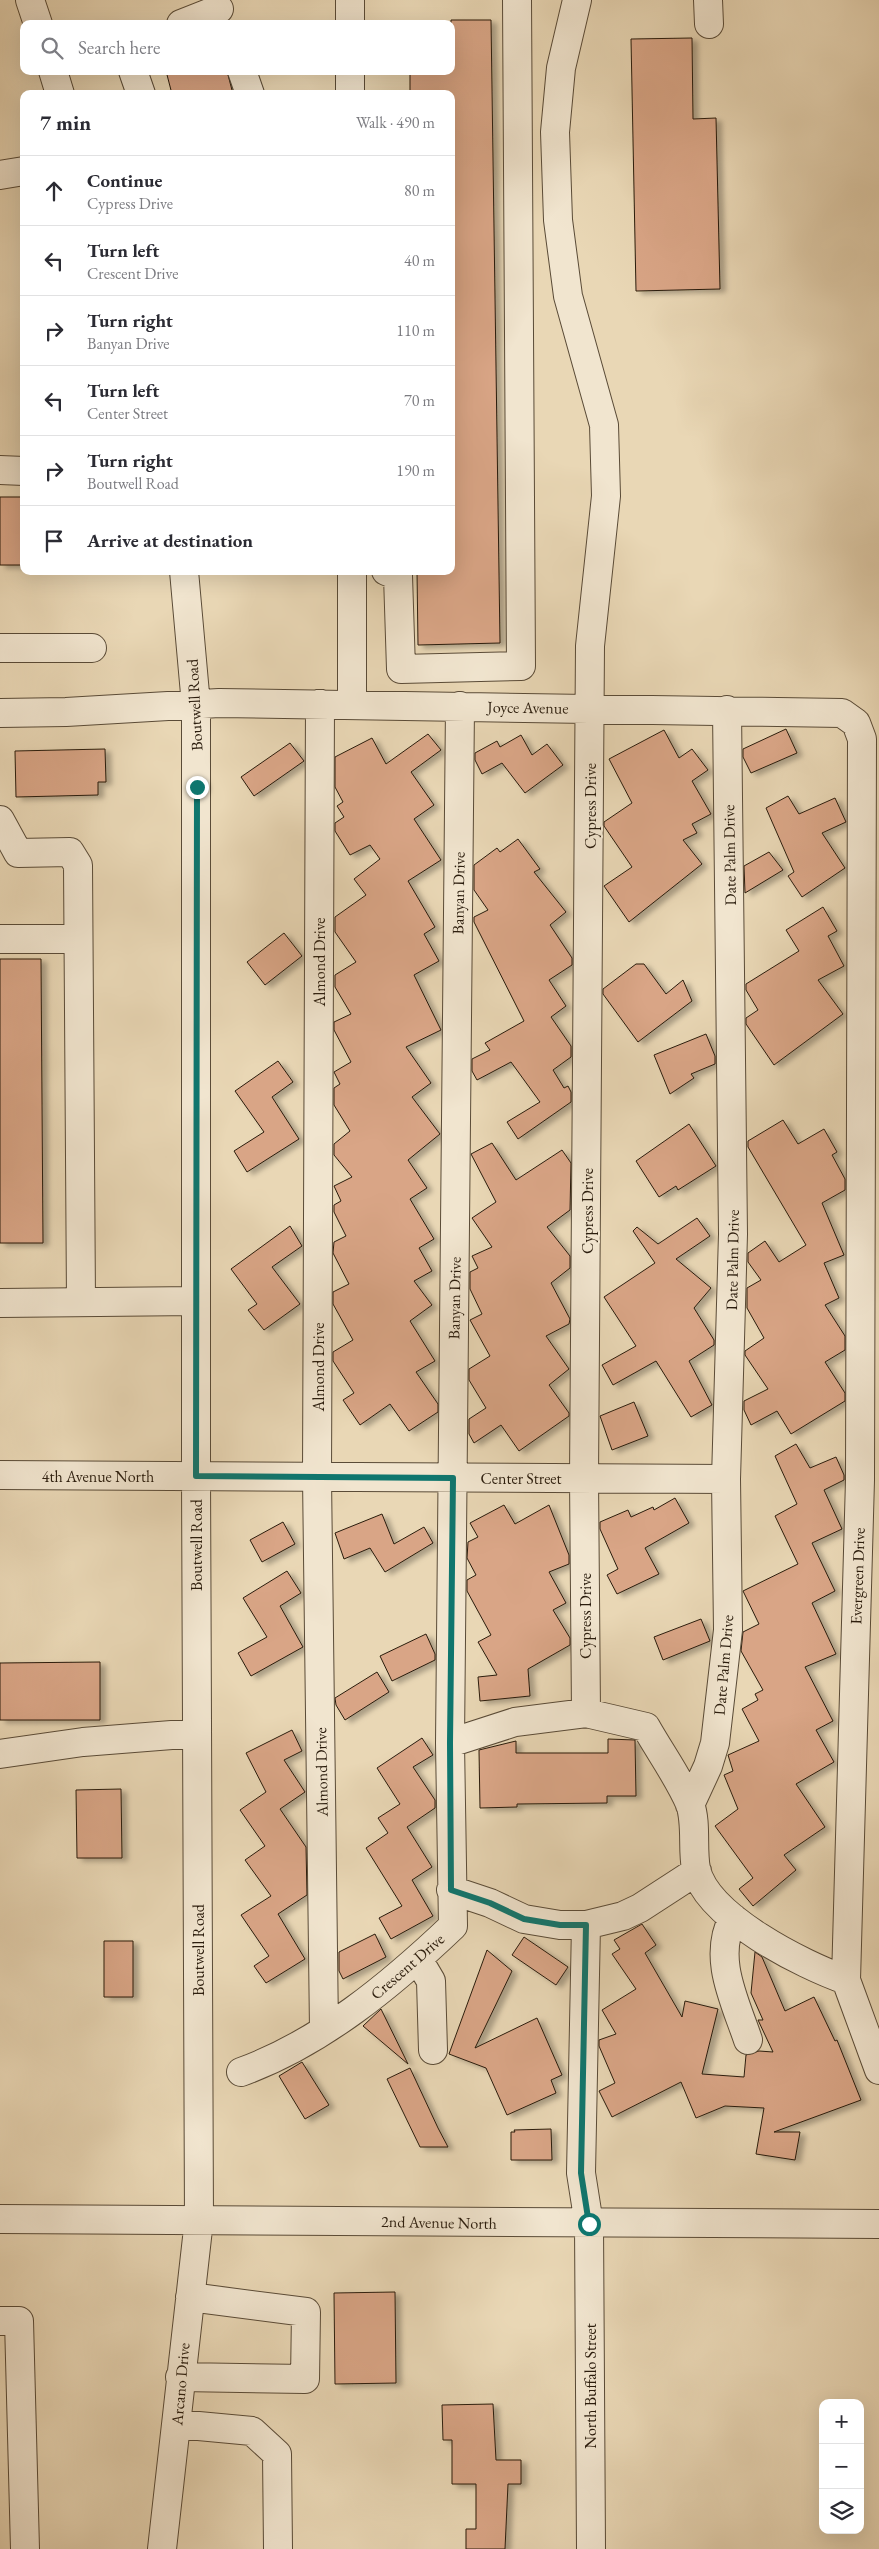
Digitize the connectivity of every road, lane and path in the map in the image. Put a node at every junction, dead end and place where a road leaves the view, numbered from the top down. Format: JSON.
{"nodes":[{"id":1,"x":30,"y":0,"type":"edge"},
{"id":2,"x":350,"y":0,"type":"edge"},
{"id":3,"x":517,"y":0,"type":"edge"},
{"id":4,"x":577,"y":0,"type":"edge"},
{"id":5,"x":221,"y":11,"type":"edge"},
{"id":6,"x":37,"y":20,"type":"edge"},
{"id":7,"x":193,"y":20,"type":"edge"},
{"id":8,"x":350,"y":20,"type":"edge"},
{"id":9,"x":54,"y":75,"type":"edge"},
{"id":10,"x":134,"y":75,"type":"edge"},
{"id":11,"x":243,"y":75,"type":"edge"},
{"id":12,"x":350,"y":75,"type":"edge"},
{"id":13,"x":59,"y":90,"type":"edge"},
{"id":14,"x":139,"y":90,"type":"edge"},
{"id":15,"x":249,"y":90,"type":"edge"},
{"id":16,"x":350,"y":90,"type":"edge"},
{"id":17,"x":20,"y":172,"type":"edge"},
{"id":18,"x":0,"y":175,"type":"edge"},
{"id":19,"x":0,"y":470,"type":"edge"},
{"id":20,"x":20,"y":471,"type":"edge"},
{"id":21,"x":184,"y":575,"type":"edge"},
{"id":22,"x":352,"y":575,"type":"edge"},
{"id":23,"x":396,"y":575,"type":"edge"},
{"id":24,"x":0,"y":648,"type":"edge"},
{"id":25,"x":92,"y":648,"type":"dead end"},
{"id":26,"x":320,"y":704,"type":"junction"},
{"id":27,"x":352,"y":704,"type":"junction"},
{"id":28,"x":196,"y":705,"type":"junction"},
{"id":29,"x":460,"y":706,"type":"junction"},
{"id":30,"x":590,"y":708,"type":"junction"},
{"id":31,"x":727,"y":710,"type":"junction"},
{"id":32,"x":0,"y":713,"type":"edge"},
{"id":33,"x":856,"y":723,"type":"joint"},
{"id":34,"x":0,"y":820,"type":"edge"},
{"id":35,"x":0,"y":939,"type":"edge"},
{"id":36,"x":78,"y":939,"type":"junction"},
{"id":37,"x":196,"y":1301,"type":"junction"},
{"id":38,"x":81,"y":1302,"type":"junction"},
{"id":39,"x":0,"y":1304,"type":"edge"},
{"id":40,"x":0,"y":1475,"type":"edge"},
{"id":41,"x":196,"y":1476,"type":"junction"},
{"id":42,"x":318,"y":1477,"type":"junction"},
{"id":43,"x":453,"y":1478,"type":"junction"},
{"id":44,"x":584,"y":1478,"type":"junction"},
{"id":45,"x":726,"y":1479,"type":"junction"},
{"id":46,"x":586,"y":1713,"type":"junction"},
{"id":47,"x":197,"y":1733,"type":"junction"},
{"id":48,"x":450,"y":1743,"type":"junction"},
{"id":49,"x":0,"y":1754,"type":"edge"},
{"id":50,"x":690,"y":1805,"type":"junction"},
{"id":51,"x":697,"y":1870,"type":"junction"},
{"id":52,"x":451,"y":1890,"type":"junction"},
{"id":53,"x":734,"y":1918,"type":"junction"},
{"id":54,"x":586,"y":1925,"type":"junction"},
{"id":55,"x":418,"y":1959,"type":"junction"},
{"id":56,"x":846,"y":1980,"type":"junction"},
{"id":57,"x":324,"y":2030,"type":"junction"},
{"id":58,"x":748,"y":2040,"type":"dead end"},
{"id":59,"x":433,"y":2050,"type":"dead end"},
{"id":60,"x":879,"y":2070,"type":"edge"},
{"id":61,"x":240,"y":2072,"type":"dead end"},
{"id":62,"x":0,"y":2219,"type":"edge"},
{"id":63,"x":199,"y":2220,"type":"junction"},
{"id":64,"x":589,"y":2224,"type":"junction"},
{"id":65,"x":879,"y":2224,"type":"edge"},
{"id":66,"x":190,"y":2297,"type":"junction"},
{"id":67,"x":0,"y":2321,"type":"edge"},
{"id":68,"x":180,"y":2377,"type":"junction"},
{"id":69,"x":176,"y":2424,"type":"junction"},
{"id":70,"x":25,"y":2549,"type":"edge"},
{"id":71,"x":162,"y":2549,"type":"edge"},
{"id":72,"x":278,"y":2549,"type":"edge"},
{"id":73,"x":591,"y":2549,"type":"edge"}],
"edges":[{"from":1,"to":6,"type":"street"},
{"from":2,"to":8,"type":"street"},
{"from":3,"to":23,"type":"street"},
{"from":4,"to":30,"type":"street","name":"Cypress Drive"},
{"from":5,"to":7,"type":"street"},
{"from":9,"to":13,"type":"street"},
{"from":10,"to":14,"type":"street"},
{"from":11,"to":15,"type":"street"},
{"from":12,"to":16,"type":"street"},
{"from":17,"to":18,"type":"street"},
{"from":19,"to":20,"type":"street"},
{"from":21,"to":28,"type":"street","name":"Boutwell Road"},
{"from":22,"to":27,"type":"street"},
{"from":24,"to":25,"type":"street"},
{"from":26,"to":27,"type":"street","name":"Joyce Avenue"},
{"from":26,"to":28,"type":"street","name":"Joyce Avenue"},
{"from":26,"to":42,"type":"street","name":"Almond Drive"},
{"from":27,"to":29,"type":"street","name":"Joyce Avenue"},
{"from":28,"to":32,"type":"street","name":"Joyce Avenue"},
{"from":28,"to":37,"type":"street","name":"Boutwell Road"},
{"from":29,"to":30,"type":"street","name":"Joyce Avenue"},
{"from":29,"to":43,"type":"street","name":"Banyan Drive"},
{"from":30,"to":31,"type":"street","name":"Joyce Avenue"},
{"from":30,"to":44,"type":"street","name":"Cypress Drive"},
{"from":31,"to":33,"type":"street","name":"Joyce Avenue"},
{"from":31,"to":45,"type":"street","name":"Date Palm Drive"},
{"from":33,"to":56,"type":"street","name":"Evergreen Drive"},
{"from":34,"to":36,"type":"street"},
{"from":35,"to":36,"type":"street"},
{"from":36,"to":38,"type":"street"},
{"from":37,"to":38,"type":"street"},
{"from":37,"to":41,"type":"street","name":"Boutwell Road"},
{"from":38,"to":39,"type":"street"},
{"from":40,"to":41,"type":"street","name":"4th Avenue North"},
{"from":41,"to":42,"type":"street","name":"Center Street"},
{"from":41,"to":47,"type":"street","name":"Boutwell Road"},
{"from":42,"to":43,"type":"street","name":"Center Street"},
{"from":42,"to":57,"type":"street","name":"Almond Drive"},
{"from":43,"to":44,"type":"street","name":"Center Street"},
{"from":43,"to":48,"type":"street","name":"Banyan Drive"},
{"from":44,"to":45,"type":"street","name":"Center Street"},
{"from":44,"to":46,"type":"street","name":"Cypress Drive"},
{"from":45,"to":50,"type":"street","name":"Date Palm Drive"},
{"from":46,"to":48,"type":"street"},
{"from":46,"to":50,"type":"street"},
{"from":47,"to":49,"type":"street"},
{"from":47,"to":63,"type":"street","name":"Boutwell Road"},
{"from":48,"to":52,"type":"street","name":"Banyan Drive"},
{"from":50,"to":51,"type":"street"},
{"from":51,"to":53,"type":"street"},
{"from":51,"to":54,"type":"street"},
{"from":52,"to":54,"type":"street"},
{"from":52,"to":55,"type":"street","name":"Crescent Drive"},
{"from":53,"to":56,"type":"street"},
{"from":53,"to":58,"type":"street"},
{"from":54,"to":64,"type":"street"},
{"from":55,"to":57,"type":"street","name":"Crescent Drive"},
{"from":55,"to":59,"type":"street"},
{"from":56,"to":60,"type":"street"},
{"from":57,"to":61,"type":"street","name":"Crescent Drive"},
{"from":62,"to":63,"type":"street","name":"2nd Avenue North"},
{"from":63,"to":64,"type":"street","name":"2nd Avenue North"},
{"from":63,"to":66,"type":"street","name":"Arcano Drive"},
{"from":64,"to":65,"type":"street","name":"2nd Avenue North"},
{"from":64,"to":73,"type":"street","name":"North Buffalo Street"},
{"from":66,"to":68,"type":"street","name":"Arcano Drive"},
{"from":66,"to":68,"type":"street"},
{"from":67,"to":70,"type":"street"},
{"from":68,"to":69,"type":"street","name":"Arcano Drive"},
{"from":69,"to":71,"type":"street","name":"Arcano Drive"},
{"from":69,"to":72,"type":"street"}]}
